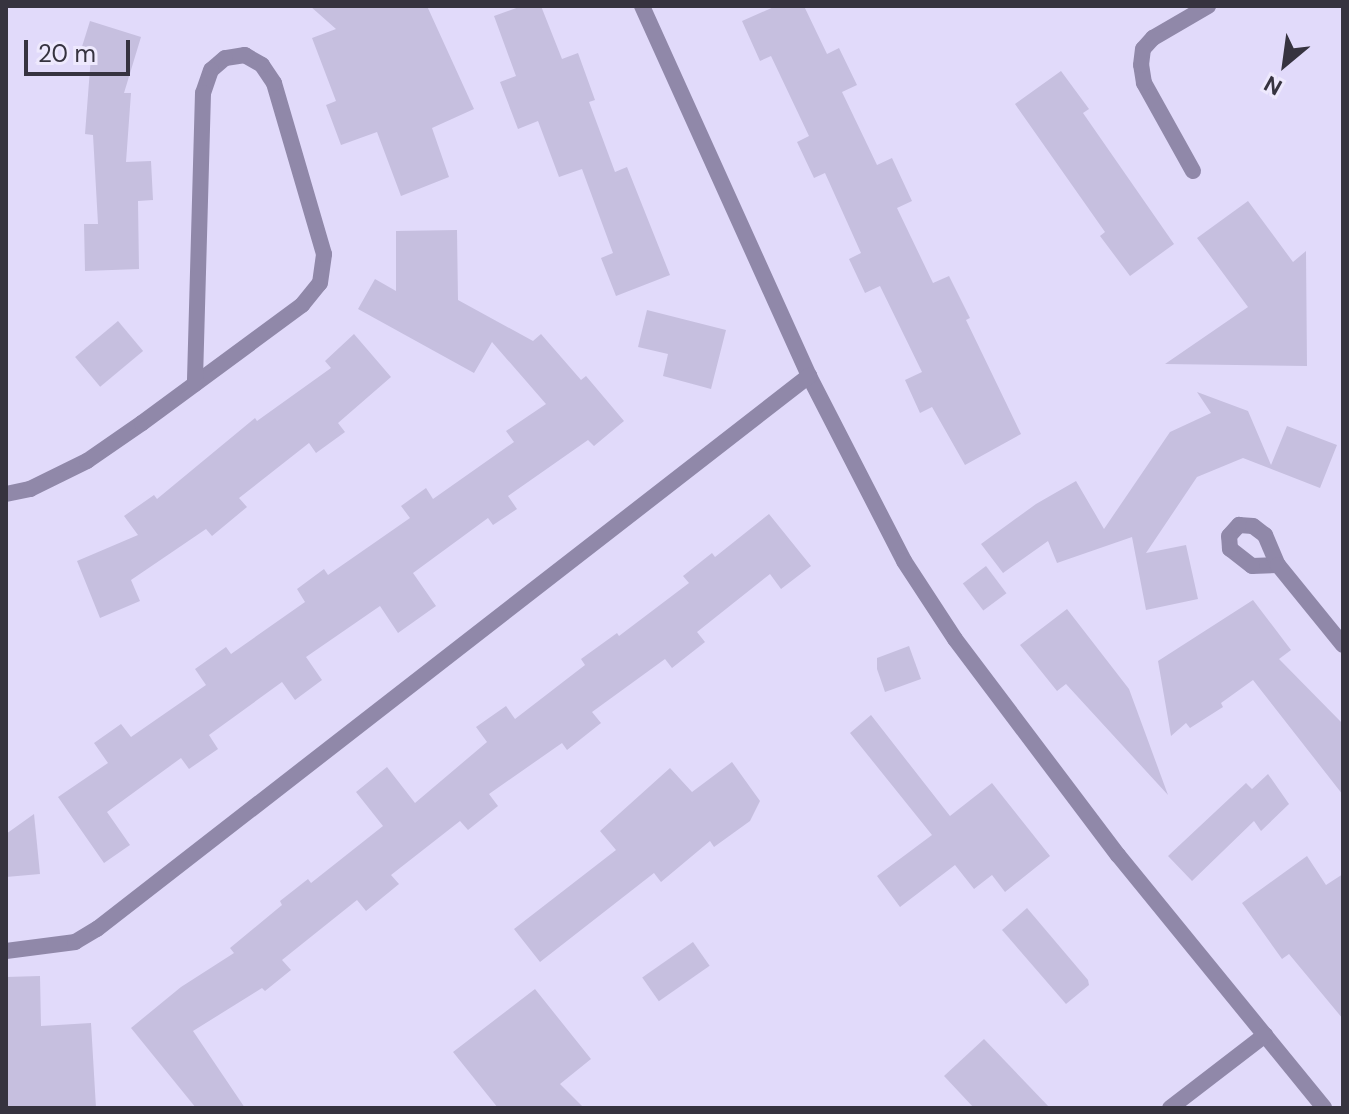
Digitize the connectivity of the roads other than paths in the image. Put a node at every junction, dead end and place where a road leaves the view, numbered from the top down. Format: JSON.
{"nodes":[{"id":1,"x":642,"y":6,"type":"edge"},
{"id":2,"x":1208,"y":6,"type":"edge"},
{"id":3,"x":1193,"y":171,"type":"dead end"},
{"id":4,"x":809,"y":376,"type":"junction"},
{"id":5,"x":195,"y":384,"type":"junction"},
{"id":6,"x":6,"y":494,"type":"edge"},
{"id":7,"x":1278,"y":565,"type":"dead end"},
{"id":8,"x":1343,"y":645,"type":"edge"},
{"id":9,"x":6,"y":951,"type":"edge"},
{"id":10,"x":1265,"y":1035,"type":"junction"},
{"id":11,"x":1170,"y":1108,"type":"edge"},
{"id":12,"x":1324,"y":1108,"type":"edge"}],
"edges":[{"from":1,"to":4,"type":"street"},
{"from":2,"to":3,"type":"street"},
{"from":4,"to":9,"type":"street"},
{"from":4,"to":10,"type":"street"},
{"from":5,"to":5,"type":"street"},
{"from":5,"to":6,"type":"street"},
{"from":7,"to":8,"type":"street"},
{"from":10,"to":11,"type":"street"},
{"from":10,"to":12,"type":"street"}]}
